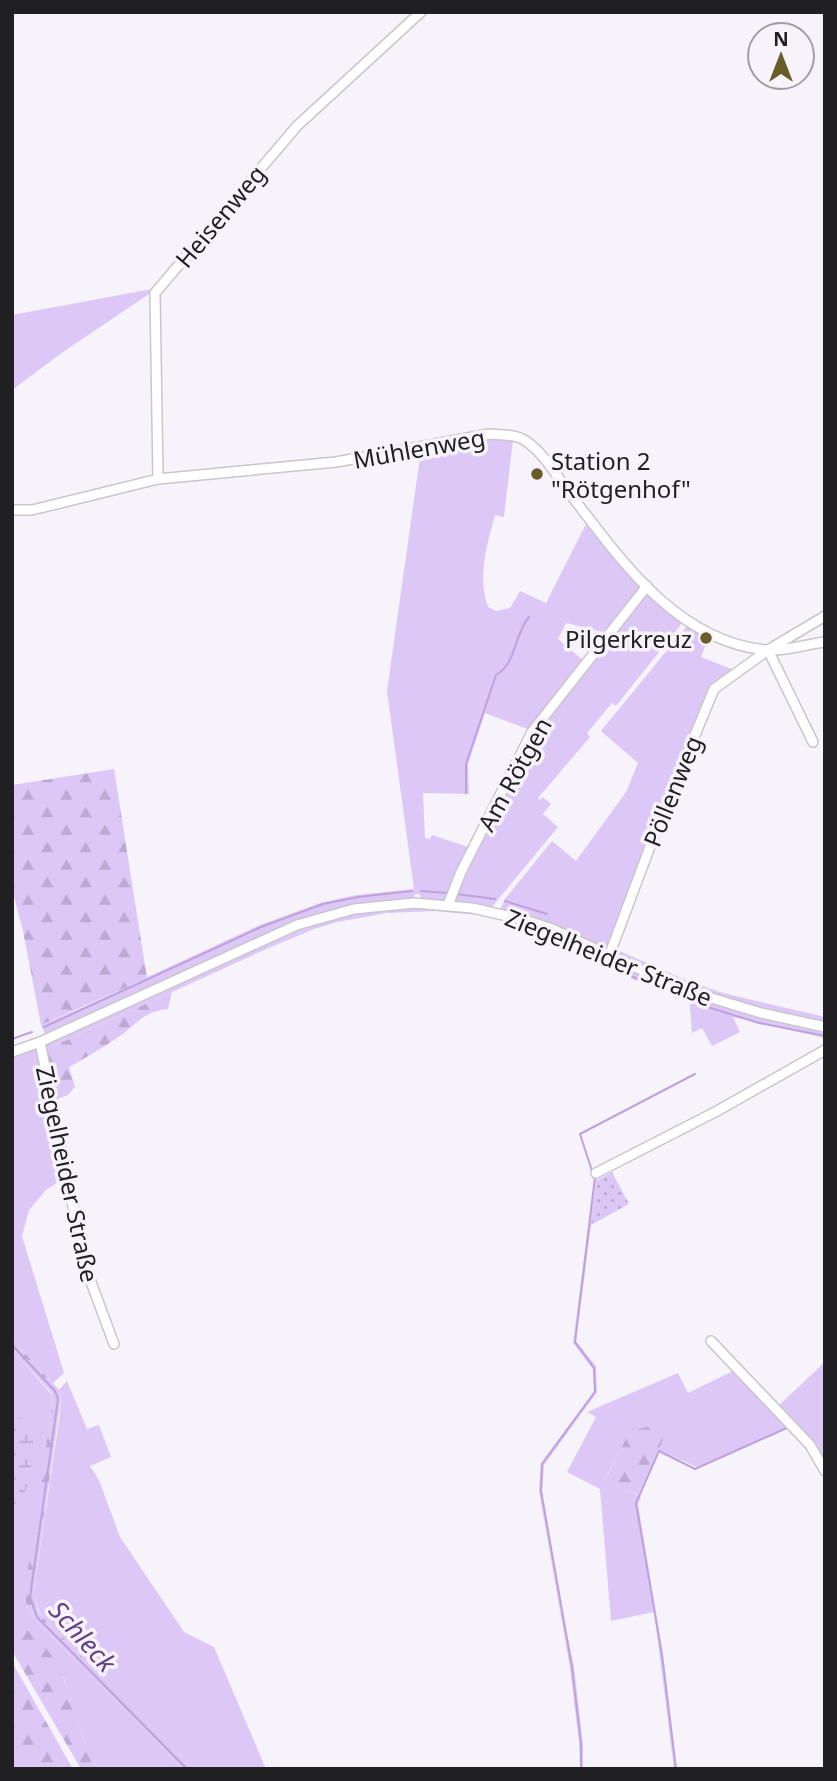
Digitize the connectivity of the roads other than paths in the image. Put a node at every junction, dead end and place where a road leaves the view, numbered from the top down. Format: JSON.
{"nodes":[{"id":1,"x":421,"y":12,"type":"edge"},
{"id":2,"x":158,"y":479,"type":"junction"},
{"id":3,"x":12,"y":510,"type":"edge"},
{"id":4,"x":647,"y":586,"type":"junction"},
{"id":5,"x":825,"y":616,"type":"edge"},
{"id":6,"x":825,"y":642,"type":"edge"},
{"id":7,"x":768,"y":650,"type":"junction"},
{"id":8,"x":813,"y":742,"type":"dead end"},
{"id":9,"x":448,"y":905,"type":"junction"},
{"id":10,"x":609,"y":956,"type":"junction"},
{"id":11,"x":825,"y":1027,"type":"edge"},
{"id":12,"x":40,"y":1042,"type":"junction"},
{"id":13,"x":825,"y":1050,"type":"edge"},
{"id":14,"x":12,"y":1052,"type":"edge"},
{"id":15,"x":596,"y":1173,"type":"dead end"},
{"id":16,"x":710,"y":1341,"type":"dead end"},
{"id":17,"x":114,"y":1344,"type":"dead end"},
{"id":18,"x":825,"y":1471,"type":"edge"}],
"edges":[{"from":1,"to":2,"type":"street","name":"Heisenweg"},
{"from":2,"to":3,"type":"street","name":"Mühlenweg"},
{"from":2,"to":4,"type":"street","name":"Mühlenweg"},
{"from":4,"to":7,"type":"street","name":"Mühlenweg"},
{"from":4,"to":9,"type":"street","name":"Am Rötgen"},
{"from":5,"to":7,"type":"street","name":"Pöllenweg"},
{"from":6,"to":7,"type":"street","name":"Mühlenweg"},
{"from":7,"to":8,"type":"street"},
{"from":7,"to":10,"type":"street","name":"Pöllenweg"},
{"from":9,"to":10,"type":"street","name":"Ziegelheider Straße"},
{"from":9,"to":12,"type":"street","name":"Ziegelheider Straße"},
{"from":10,"to":11,"type":"street","name":"Ziegelheider Straße"},
{"from":12,"to":14,"type":"street","name":"Ziegelheider Straße"},
{"from":12,"to":17,"type":"street","name":"Ziegelheider Straße"},
{"from":13,"to":15,"type":"street"},
{"from":16,"to":18,"type":"street"}]}
